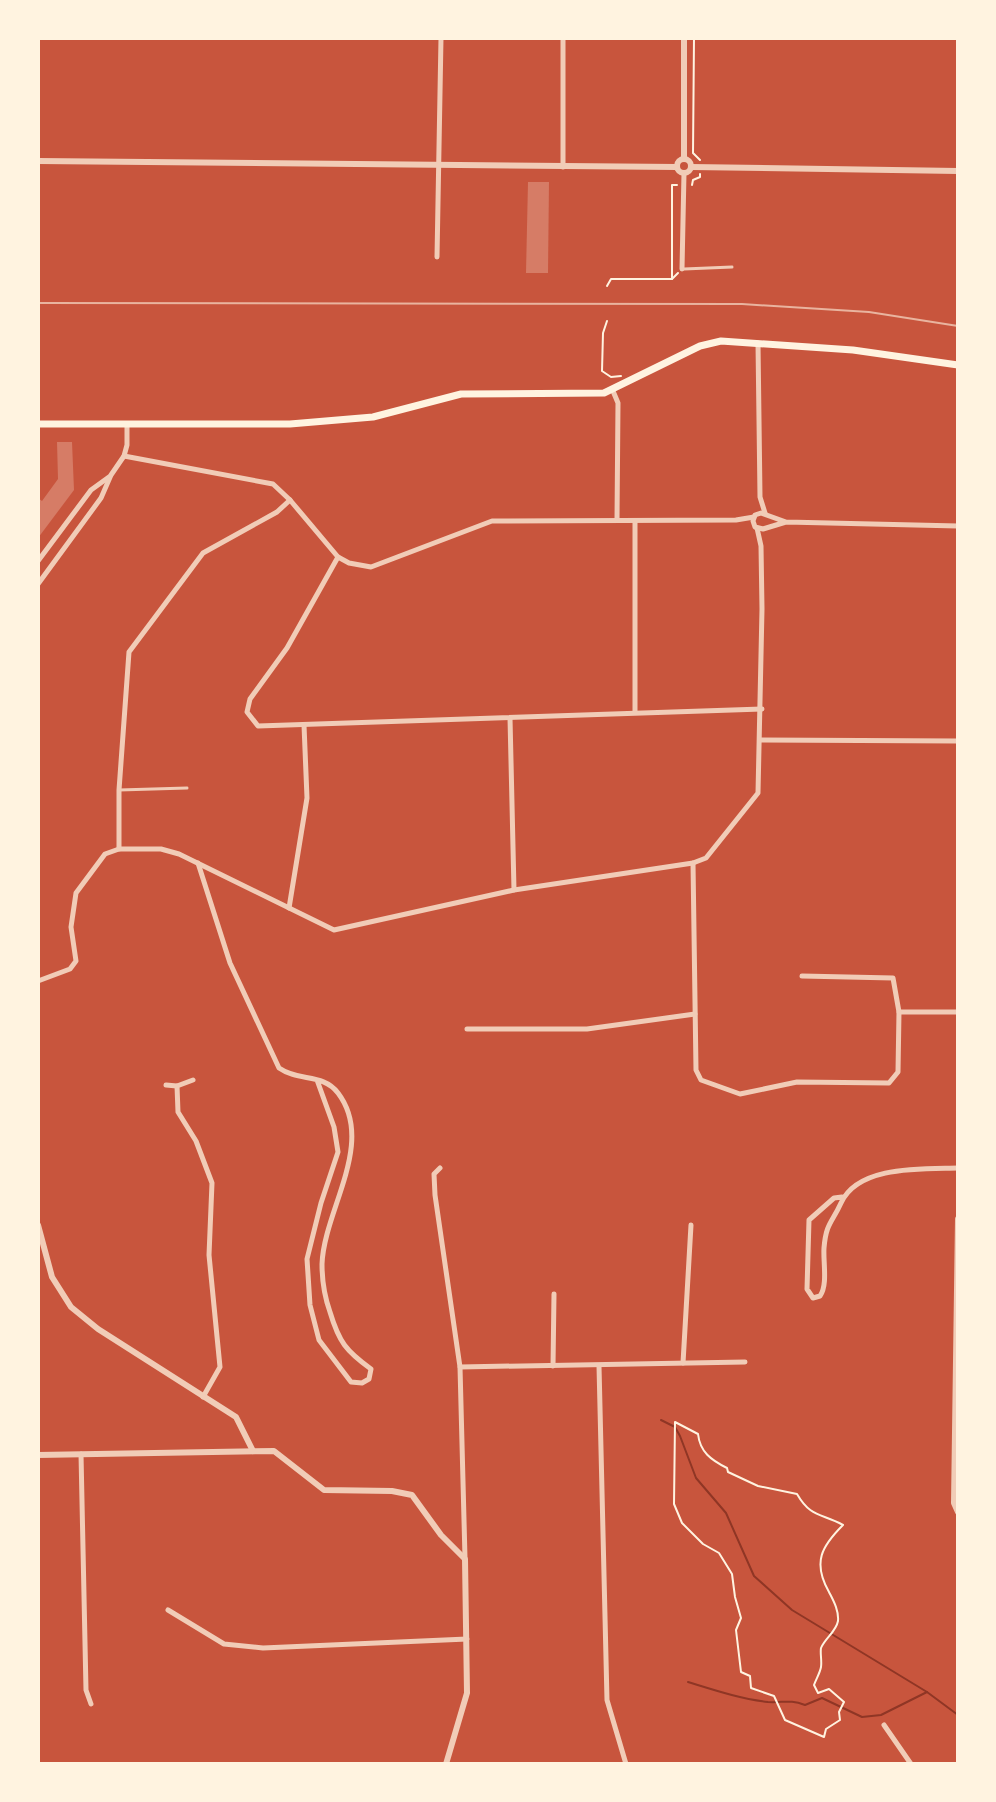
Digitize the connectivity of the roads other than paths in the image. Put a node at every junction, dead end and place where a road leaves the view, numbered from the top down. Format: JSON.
{"nodes":[{"id":1,"x":441,"y":38,"type":"edge"},
{"id":2,"x":563,"y":38,"type":"edge"},
{"id":3,"x":684,"y":38,"type":"edge"},
{"id":4,"x":684,"y":159,"type":"junction"},
{"id":5,"x":38,"y":161,"type":"edge"},
{"id":6,"x":440,"y":164,"type":"junction"},
{"id":7,"x":563,"y":167,"type":"junction"},
{"id":8,"x":677,"y":167,"type":"junction"},
{"id":9,"x":691,"y":167,"type":"junction"},
{"id":10,"x":958,"y":171,"type":"edge"},
{"id":11,"x":684,"y":173,"type":"junction"},
{"id":12,"x":437,"y":257,"type":"dead end"},
{"id":13,"x":732,"y":267,"type":"dead end"},
{"id":14,"x":682,"y":269,"type":"joint"},
{"id":15,"x":758,"y":342,"type":"junction"},
{"id":16,"x":958,"y":365,"type":"edge"},
{"id":17,"x":613,"y":391,"type":"junction"},
{"id":18,"x":38,"y":424,"type":"edge"},
{"id":19,"x":127,"y":425,"type":"junction"},
{"id":20,"x":124,"y":456,"type":"junction"},
{"id":21,"x":111,"y":475,"type":"junction"},
{"id":22,"x":760,"y":497,"type":"junction"},
{"id":23,"x":290,"y":500,"type":"junction"},
{"id":24,"x":755,"y":515,"type":"junction"},
{"id":25,"x":766,"y":515,"type":"junction"},
{"id":26,"x":617,"y":520,"type":"junction"},
{"id":27,"x":736,"y":520,"type":"junction"},
{"id":28,"x":635,"y":521,"type":"junction"},
{"id":29,"x":786,"y":522,"type":"junction"},
{"id":30,"x":958,"y":526,"type":"edge"},
{"id":31,"x":756,"y":527,"type":"junction"},
{"id":32,"x":767,"y":527,"type":"junction"},
{"id":33,"x":761,"y":546,"type":"junction"},
{"id":34,"x":338,"y":557,"type":"junction"},
{"id":35,"x":38,"y":561,"type":"edge"},
{"id":36,"x":38,"y":584,"type":"edge"},
{"id":37,"x":762,"y":709,"type":"junction"},
{"id":38,"x":635,"y":712,"type":"junction"},
{"id":39,"x":510,"y":718,"type":"junction"},
{"id":40,"x":304,"y":725,"type":"junction"},
{"id":41,"x":761,"y":740,"type":"junction"},
{"id":42,"x":958,"y":741,"type":"edge"},
{"id":43,"x":187,"y":788,"type":"dead end"},
{"id":44,"x":119,"y":790,"type":"junction"},
{"id":45,"x":119,"y":849,"type":"junction"},
{"id":46,"x":197,"y":862,"type":"junction"},
{"id":47,"x":693,"y":863,"type":"junction"},
{"id":48,"x":514,"y":890,"type":"junction"},
{"id":49,"x":289,"y":908,"type":"junction"},
{"id":50,"x":802,"y":976,"type":"dead end"},
{"id":51,"x":38,"y":981,"type":"edge"},
{"id":52,"x":899,"y":1012,"type":"junction"},
{"id":53,"x":958,"y":1012,"type":"edge"},
{"id":54,"x":695,"y":1014,"type":"junction"},
{"id":55,"x":467,"y":1029,"type":"dead end"},
{"id":56,"x":193,"y":1080,"type":"dead end"},
{"id":57,"x":317,"y":1080,"type":"junction"},
{"id":58,"x":166,"y":1085,"type":"dead end"},
{"id":59,"x":177,"y":1086,"type":"junction"},
{"id":60,"x":440,"y":1168,"type":"dead end"},
{"id":61,"x":958,"y":1168,"type":"edge"},
{"id":62,"x":842,"y":1197,"type":"junction"},
{"id":63,"x":958,"y":1219,"type":"edge"},
{"id":64,"x":38,"y":1225,"type":"edge"},
{"id":65,"x":691,"y":1225,"type":"dead end"},
{"id":66,"x":958,"y":1226,"type":"edge"},
{"id":67,"x":40,"y":1240,"type":"edge"},
{"id":68,"x":554,"y":1294,"type":"dead end"},
{"id":69,"x":957,"y":1322,"type":"edge"},
{"id":70,"x":745,"y":1362,"type":"dead end"},
{"id":71,"x":683,"y":1363,"type":"junction"},
{"id":72,"x":553,"y":1366,"type":"junction"},
{"id":73,"x":599,"y":1366,"type":"junction"},
{"id":74,"x":460,"y":1367,"type":"junction"},
{"id":75,"x":203,"y":1397,"type":"junction"},
{"id":76,"x":957,"y":1428,"type":"edge"},
{"id":77,"x":253,"y":1451,"type":"junction"},
{"id":78,"x":81,"y":1454,"type":"junction"},
{"id":79,"x":38,"y":1455,"type":"edge"},
{"id":80,"x":958,"y":1512,"type":"edge"},
{"id":81,"x":465,"y":1559,"type":"junction"},
{"id":82,"x":168,"y":1610,"type":"dead end"},
{"id":83,"x":467,"y":1639,"type":"junction"},
{"id":84,"x":91,"y":1704,"type":"dead end"},
{"id":85,"x":884,"y":1725,"type":"dead end"},
{"id":86,"x":446,"y":1764,"type":"edge"},
{"id":87,"x":626,"y":1764,"type":"edge"},
{"id":88,"x":911,"y":1764,"type":"edge"}],
"edges":[{"from":1,"to":6,"type":"street"},
{"from":2,"to":7,"type":"street"},
{"from":3,"to":4,"type":"street"},
{"from":4,"to":8,"type":"street"},
{"from":4,"to":9,"type":"street"},
{"from":5,"to":6,"type":"street"},
{"from":6,"to":7,"type":"street"},
{"from":6,"to":12,"type":"street"},
{"from":7,"to":8,"type":"street"},
{"from":8,"to":11,"type":"street"},
{"from":9,"to":10,"type":"street"},
{"from":9,"to":11,"type":"street"},
{"from":11,"to":14,"type":"street"},
{"from":13,"to":14,"type":"lane"},
{"from":15,"to":16,"type":"main road"},
{"from":15,"to":17,"type":"main road"},
{"from":15,"to":22,"type":"street"},
{"from":17,"to":19,"type":"main road"},
{"from":17,"to":26,"type":"street"},
{"from":18,"to":19,"type":"main road"},
{"from":19,"to":20,"type":"street"},
{"from":20,"to":21,"type":"street"},
{"from":20,"to":23,"type":"street"},
{"from":21,"to":35,"type":"street"},
{"from":21,"to":36,"type":"street"},
{"from":22,"to":24,"type":"street"},
{"from":22,"to":25,"type":"street"},
{"from":23,"to":34,"type":"street"},
{"from":23,"to":44,"type":"street"},
{"from":24,"to":25,"type":"street"},
{"from":24,"to":27,"type":"street"},
{"from":24,"to":31,"type":"street"},
{"from":25,"to":29,"type":"street"},
{"from":25,"to":32,"type":"street"},
{"from":26,"to":28,"type":"street"},
{"from":26,"to":34,"type":"street"},
{"from":27,"to":28,"type":"street"},
{"from":27,"to":31,"type":"street"},
{"from":28,"to":38,"type":"street"},
{"from":29,"to":30,"type":"street"},
{"from":29,"to":32,"type":"street"},
{"from":31,"to":32,"type":"street"},
{"from":31,"to":33,"type":"street"},
{"from":32,"to":33,"type":"street"},
{"from":33,"to":37,"type":"street"},
{"from":34,"to":40,"type":"street"},
{"from":37,"to":38,"type":"street"},
{"from":37,"to":41,"type":"street"},
{"from":38,"to":39,"type":"street"},
{"from":39,"to":40,"type":"street"},
{"from":39,"to":48,"type":"street"},
{"from":40,"to":49,"type":"street"},
{"from":41,"to":42,"type":"street"},
{"from":41,"to":47,"type":"street"},
{"from":43,"to":44,"type":"lane"},
{"from":44,"to":45,"type":"street"},
{"from":45,"to":46,"type":"street"},
{"from":45,"to":51,"type":"street"},
{"from":46,"to":49,"type":"street"},
{"from":46,"to":57,"type":"street"},
{"from":47,"to":48,"type":"street"},
{"from":47,"to":54,"type":"street"},
{"from":48,"to":49,"type":"street"},
{"from":50,"to":52,"type":"street"},
{"from":52,"to":53,"type":"street"},
{"from":52,"to":54,"type":"street"},
{"from":54,"to":55,"type":"street"},
{"from":56,"to":59,"type":"street"},
{"from":57,"to":57,"type":"street"},
{"from":58,"to":59,"type":"street"},
{"from":59,"to":75,"type":"street"},
{"from":60,"to":74,"type":"street"},
{"from":61,"to":62,"type":"street"},
{"from":62,"to":62,"type":"street"},
{"from":63,"to":66,"type":"street"},
{"from":64,"to":67,"type":"street"},
{"from":65,"to":71,"type":"street"},
{"from":66,"to":69,"type":"street"},
{"from":67,"to":75,"type":"street"},
{"from":68,"to":72,"type":"street"},
{"from":69,"to":76,"type":"street"},
{"from":70,"to":71,"type":"street"},
{"from":71,"to":73,"type":"street"},
{"from":72,"to":73,"type":"street"},
{"from":72,"to":74,"type":"street"},
{"from":73,"to":87,"type":"street"},
{"from":74,"to":81,"type":"street"},
{"from":75,"to":77,"type":"street"},
{"from":76,"to":80,"type":"street"},
{"from":77,"to":78,"type":"street"},
{"from":77,"to":81,"type":"street"},
{"from":78,"to":79,"type":"street"},
{"from":78,"to":84,"type":"street"},
{"from":81,"to":83,"type":"street"},
{"from":82,"to":83,"type":"street"},
{"from":83,"to":86,"type":"street"},
{"from":85,"to":88,"type":"street"}]}
